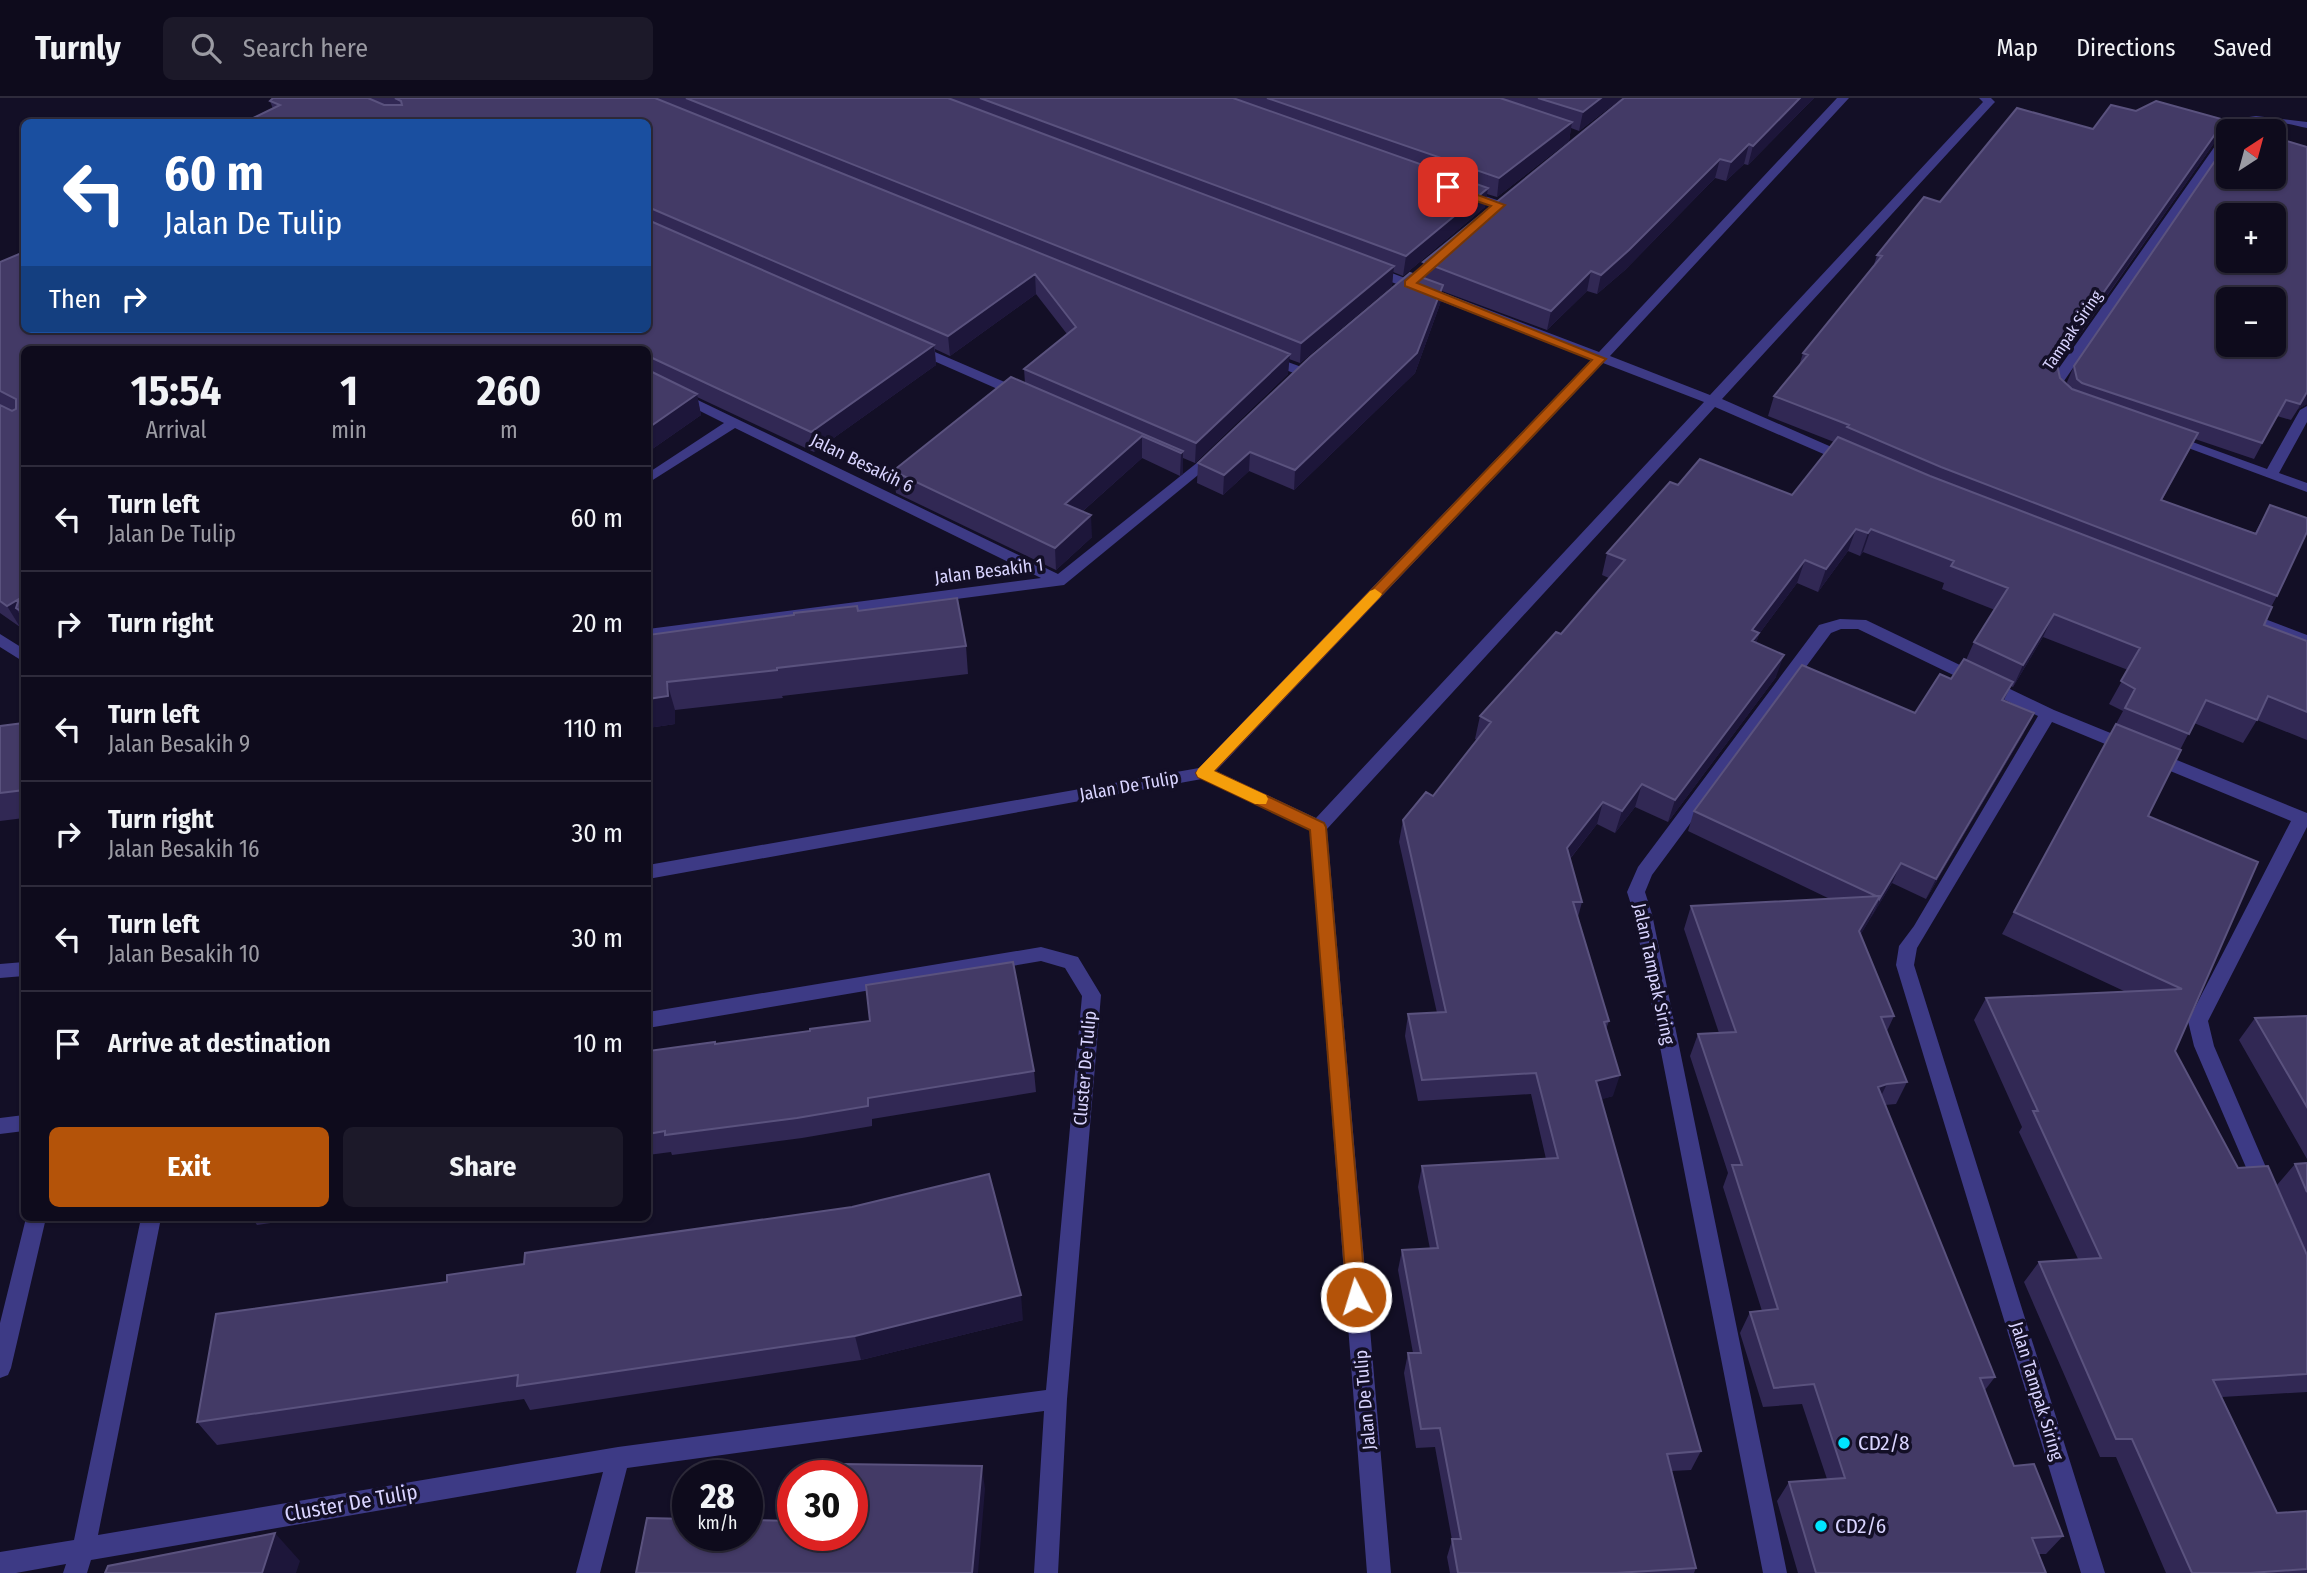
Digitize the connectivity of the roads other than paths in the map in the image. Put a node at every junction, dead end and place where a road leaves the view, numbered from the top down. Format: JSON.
{"nodes":[{"id":1,"x":1843,"y":98,"type":"edge"},
{"id":2,"x":1985,"y":98,"type":"edge"},
{"id":3,"x":2286,"y":122,"type":"edge"},
{"id":4,"x":2307,"y":125,"type":"edge"},
{"id":5,"x":2216,"y":152,"type":"edge"},
{"id":6,"x":1448,"y":187,"type":"edge"},
{"id":7,"x":1499,"y":205,"type":"edge"},
{"id":8,"x":1357,"y":264,"type":"edge"},
{"id":9,"x":1414,"y":279,"type":"junction"},
{"id":10,"x":1399,"y":293,"type":"edge"},
{"id":11,"x":904,"y":343,"type":"edge"},
{"id":12,"x":1251,"y":351,"type":"edge"},
{"id":13,"x":1600,"y":359,"type":"junction"},
{"id":14,"x":1302,"y":372,"type":"edge"},
{"id":15,"x":651,"y":381,"type":"edge"},
{"id":16,"x":1032,"y":399,"type":"edge"},
{"id":17,"x":1714,"y":401,"type":"junction"},
{"id":18,"x":2082,"y":408,"type":"edge"},
{"id":19,"x":2307,"y":410,"type":"edge"},
{"id":20,"x":735,"y":422,"type":"junction"},
{"id":21,"x":2157,"y":434,"type":"edge"},
{"id":22,"x":1226,"y":444,"type":"edge"},
{"id":23,"x":1864,"y":466,"type":"edge"},
{"id":24,"x":2271,"y":474,"type":"junction"},
{"id":25,"x":651,"y":478,"type":"edge"},
{"id":26,"x":2307,"y":488,"type":"edge"},
{"id":27,"x":1059,"y":581,"type":"junction"},
{"id":28,"x":2231,"y":611,"type":"edge"},
{"id":29,"x":651,"y":634,"type":"edge"},
{"id":30,"x":0,"y":639,"type":"edge"},
{"id":31,"x":2307,"y":641,"type":"edge"},
{"id":32,"x":21,"y":655,"type":"edge"},
{"id":33,"x":2048,"y":713,"type":"junction"},
{"id":34,"x":1204,"y":773,"type":"junction"},
{"id":35,"x":2304,"y":820,"type":"edge"},
{"id":36,"x":1318,"y":827,"type":"junction"},
{"id":37,"x":651,"y":871,"type":"edge"},
{"id":38,"x":21,"y":969,"type":"edge"},
{"id":39,"x":0,"y":971,"type":"edge"},
{"id":40,"x":651,"y":1019,"type":"edge"},
{"id":41,"x":21,"y":1123,"type":"edge"},
{"id":42,"x":0,"y":1126,"type":"edge"},
{"id":43,"x":2269,"y":1198,"type":"edge"},
{"id":44,"x":35,"y":1221,"type":"edge"},
{"id":45,"x":150,"y":1221,"type":"edge"},
{"id":46,"x":0,"y":1368,"type":"edge"},
{"id":47,"x":1056,"y":1398,"type":"junction"},
{"id":48,"x":618,"y":1458,"type":"junction"},
{"id":49,"x":84,"y":1548,"type":"junction"},
{"id":50,"x":0,"y":1564,"type":"edge"},
{"id":51,"x":75,"y":1573,"type":"edge"},
{"id":52,"x":588,"y":1573,"type":"edge"},
{"id":53,"x":1046,"y":1573,"type":"edge"},
{"id":54,"x":1379,"y":1573,"type":"edge"},
{"id":55,"x":1775,"y":1573,"type":"edge"},
{"id":56,"x":2093,"y":1573,"type":"edge"}],
"edges":[{"from":1,"to":13,"type":"street"},
{"from":2,"to":17,"type":"street"},
{"from":3,"to":4,"type":"street","name":"Tampak Siring"},
{"from":5,"to":18,"type":"street","name":"Tampak Siring"},
{"from":6,"to":7,"type":"street"},
{"from":8,"to":9,"type":"street"},
{"from":9,"to":10,"type":"street"},
{"from":9,"to":13,"type":"street"},
{"from":11,"to":16,"type":"street"},
{"from":12,"to":14,"type":"street"},
{"from":13,"to":17,"type":"street"},
{"from":13,"to":34,"type":"street"},
{"from":15,"to":20,"type":"street","name":"Jalan Besakih 6"},
{"from":17,"to":23,"type":"street"},
{"from":17,"to":36,"type":"street"},
{"from":19,"to":24,"type":"street"},
{"from":20,"to":25,"type":"street"},
{"from":20,"to":27,"type":"street","name":"Jalan Besakih 6"},
{"from":21,"to":24,"type":"street"},
{"from":22,"to":27,"type":"street","name":"Jalan Besakih 1"},
{"from":24,"to":26,"type":"street"},
{"from":27,"to":29,"type":"street","name":"Jalan Besakih 1"},
{"from":28,"to":31,"type":"street"},
{"from":30,"to":32,"type":"street"},
{"from":33,"to":35,"type":"street","name":"Jalan Tampak Siring"},
{"from":33,"to":55,"type":"street","name":"Jalan Tampak Siring"},
{"from":33,"to":56,"type":"street","name":"Jalan Tampak Siring"},
{"from":34,"to":36,"type":"street","name":"Jalan De Tulip"},
{"from":34,"to":37,"type":"street","name":"Jalan De Tulip"},
{"from":35,"to":43,"type":"street","name":"Jalan Tampak Siring"},
{"from":36,"to":54,"type":"street","name":"Jalan De Tulip"},
{"from":38,"to":39,"type":"street"},
{"from":40,"to":47,"type":"street","name":"Cluster De Tulip"},
{"from":41,"to":42,"type":"street"},
{"from":44,"to":46,"type":"street"},
{"from":45,"to":49,"type":"street"},
{"from":47,"to":48,"type":"street","name":"Cluster De Tulip"},
{"from":47,"to":53,"type":"street","name":"Cluster De Tulip"},
{"from":48,"to":49,"type":"street","name":"Cluster De Tulip"},
{"from":48,"to":52,"type":"street"},
{"from":49,"to":50,"type":"street","name":"Cluster De Tulip"},
{"from":49,"to":51,"type":"street"}]}
